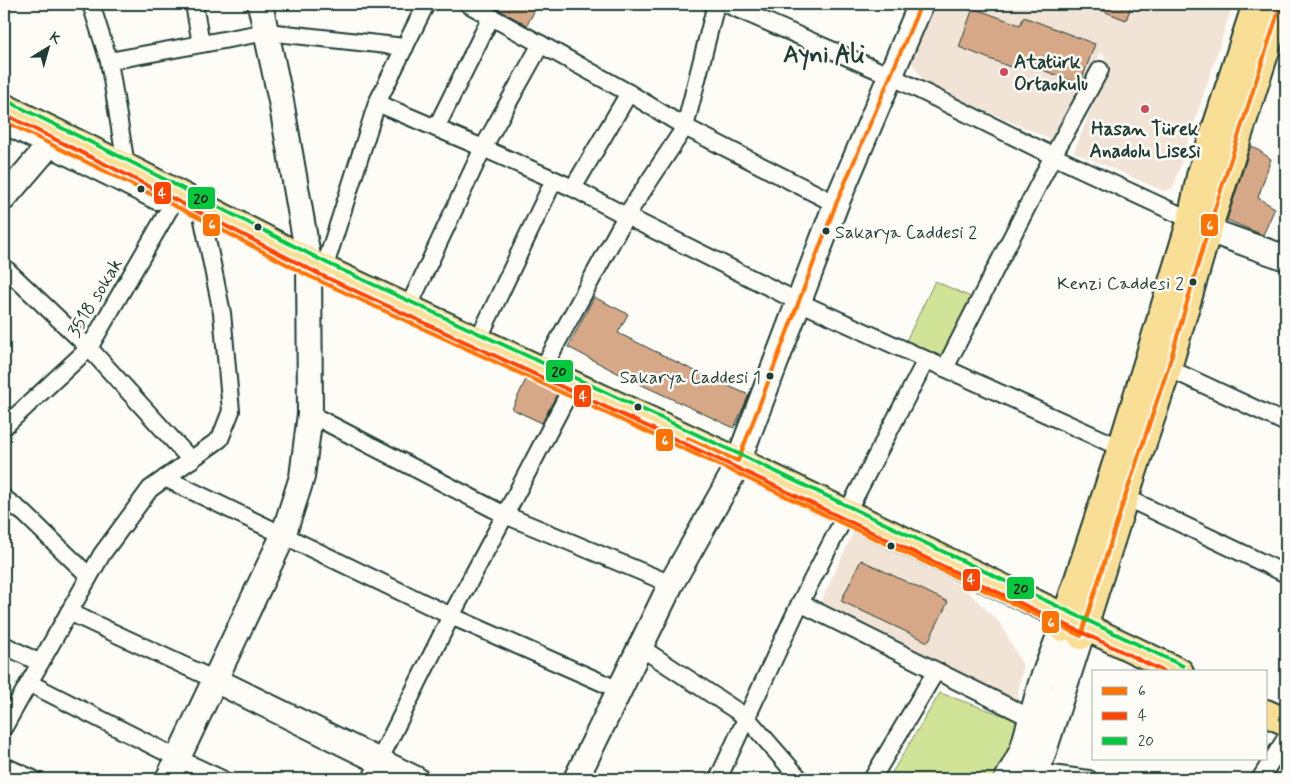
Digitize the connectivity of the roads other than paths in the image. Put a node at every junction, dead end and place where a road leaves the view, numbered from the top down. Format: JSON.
{"nodes":[{"id":1,"x":91,"y":4,"type":"edge"},
{"id":2,"x":194,"y":4,"type":"edge"},
{"id":3,"x":260,"y":4,"type":"edge"},
{"id":4,"x":426,"y":4,"type":"edge"},
{"id":5,"x":468,"y":4,"type":"edge"},
{"id":6,"x":716,"y":4,"type":"edge"},
{"id":7,"x":726,"y":4,"type":"edge"},
{"id":8,"x":921,"y":4,"type":"edge"},
{"id":9,"x":1256,"y":4,"type":"edge"},
{"id":10,"x":1281,"y":4,"type":"edge"},
{"id":11,"x":491,"y":17,"type":"junction"},
{"id":12,"x":266,"y":32,"type":"junction"},
{"id":13,"x":201,"y":44,"type":"junction"},
{"id":14,"x":540,"y":44,"type":"junction"},
{"id":15,"x":405,"y":47,"type":"junction"},
{"id":16,"x":109,"y":61,"type":"junction"},
{"id":17,"x":1100,"y":70,"type":"dead end"},
{"id":18,"x":891,"y":76,"type":"junction"},
{"id":19,"x":629,"y":93,"type":"junction"},
{"id":20,"x":377,"y":103,"type":"junction"},
{"id":21,"x":4,"y":107,"type":"edge"},
{"id":22,"x":4,"y":122,"type":"edge"},
{"id":23,"x":685,"y":127,"type":"junction"},
{"id":24,"x":436,"y":128,"type":"junction"},
{"id":25,"x":54,"y":140,"type":"junction"},
{"id":26,"x":483,"y":148,"type":"junction"},
{"id":27,"x":1053,"y":156,"type":"junction"},
{"id":28,"x":128,"y":175,"type":"junction"},
{"id":29,"x":554,"y":180,"type":"junction"},
{"id":30,"x":573,"y":188,"type":"junction"},
{"id":31,"x":4,"y":198,"type":"edge"},
{"id":32,"x":175,"y":199,"type":"junction"},
{"id":33,"x":836,"y":204,"type":"junction"},
{"id":34,"x":203,"y":213,"type":"junction"},
{"id":35,"x":626,"y":216,"type":"junction"},
{"id":36,"x":1200,"y":225,"type":"junction"},
{"id":37,"x":1286,"y":258,"type":"edge"},
{"id":38,"x":4,"y":268,"type":"edge"},
{"id":39,"x":314,"y":269,"type":"junction"},
{"id":40,"x":799,"y":302,"type":"junction"},
{"id":41,"x":408,"y":308,"type":"junction"},
{"id":42,"x":478,"y":340,"type":"junction"},
{"id":43,"x":88,"y":348,"type":"junction"},
{"id":44,"x":926,"y":360,"type":"junction"},
{"id":45,"x":945,"y":368,"type":"junction"},
{"id":46,"x":1168,"y":368,"type":"junction"},
{"id":47,"x":542,"y":370,"type":"junction"},
{"id":48,"x":571,"y":390,"type":"junction"},
{"id":49,"x":310,"y":414,"type":"junction"},
{"id":50,"x":1286,"y":423,"type":"edge"},
{"id":51,"x":4,"y":427,"type":"edge"},
{"id":52,"x":1121,"y":448,"type":"junction"},
{"id":53,"x":191,"y":460,"type":"junction"},
{"id":54,"x":736,"y":466,"type":"junction"},
{"id":55,"x":165,"y":478,"type":"junction"},
{"id":56,"x":1124,"y":497,"type":"junction"},
{"id":57,"x":4,"y":498,"type":"edge"},
{"id":58,"x":505,"y":515,"type":"junction"},
{"id":59,"x":844,"y":518,"type":"junction"},
{"id":60,"x":283,"y":536,"type":"junction"},
{"id":61,"x":1286,"y":574,"type":"edge"},
{"id":62,"x":89,"y":576,"type":"junction"},
{"id":63,"x":671,"y":584,"type":"junction"},
{"id":64,"x":800,"y":603,"type":"junction"},
{"id":65,"x":69,"y":612,"type":"junction"},
{"id":66,"x":450,"y":616,"type":"junction"},
{"id":67,"x":1073,"y":626,"type":"junction"},
{"id":68,"x":4,"y":646,"type":"edge"},
{"id":69,"x":640,"y":647,"type":"junction"},
{"id":70,"x":40,"y":663,"type":"junction"},
{"id":71,"x":1152,"y":670,"type":"edge"},
{"id":72,"x":1175,"y":670,"type":"edge"},
{"id":73,"x":936,"y":671,"type":"junction"},
{"id":74,"x":215,"y":680,"type":"junction"},
{"id":75,"x":29,"y":682,"type":"junction"},
{"id":76,"x":618,"y":690,"type":"junction"},
{"id":77,"x":1268,"y":714,"type":"edge"},
{"id":78,"x":746,"y":717,"type":"junction"},
{"id":79,"x":1031,"y":718,"type":"junction"},
{"id":80,"x":1286,"y":722,"type":"edge"},
{"id":81,"x":1268,"y":725,"type":"edge"},
{"id":82,"x":4,"y":727,"type":"edge"},
{"id":83,"x":1286,"y":733,"type":"edge"},
{"id":84,"x":1286,"y":738,"type":"edge"},
{"id":85,"x":4,"y":766,"type":"edge"},
{"id":86,"x":172,"y":769,"type":"edge"},
{"id":87,"x":375,"y":770,"type":"edge"},
{"id":88,"x":1036,"y":776,"type":"edge"},
{"id":89,"x":33,"y":779,"type":"edge"},
{"id":90,"x":222,"y":779,"type":"edge"},
{"id":91,"x":416,"y":779,"type":"edge"},
{"id":92,"x":576,"y":779,"type":"edge"},
{"id":93,"x":718,"y":779,"type":"edge"},
{"id":94,"x":800,"y":779,"type":"edge"},
{"id":95,"x":872,"y":779,"type":"edge"},
{"id":96,"x":1007,"y":779,"type":"edge"},
{"id":97,"x":1089,"y":779,"type":"edge"},
{"id":98,"x":1260,"y":779,"type":"edge"}],
"edges":[{"from":1,"to":16,"type":"street"},
{"from":2,"to":13,"type":"street"},
{"from":3,"to":12,"type":"street"},
{"from":4,"to":15,"type":"street"},
{"from":5,"to":11,"type":"street"},
{"from":6,"to":23,"type":"street"},
{"from":7,"to":18,"type":"street"},
{"from":8,"to":18,"type":"street"},
{"from":9,"to":36,"type":"main road"},
{"from":10,"to":36,"type":"main road"},
{"from":11,"to":14,"type":"street"},
{"from":11,"to":24,"type":"street"},
{"from":12,"to":13,"type":"street"},
{"from":12,"to":15,"type":"street"},
{"from":12,"to":39,"type":"street"},
{"from":13,"to":16,"type":"street"},
{"from":14,"to":19,"type":"street"},
{"from":14,"to":26,"type":"street"},
{"from":15,"to":20,"type":"street"},
{"from":16,"to":28,"type":"street"},
{"from":17,"to":27,"type":"street"},
{"from":18,"to":27,"type":"street"},
{"from":18,"to":33,"type":"street"},
{"from":19,"to":23,"type":"street"},
{"from":19,"to":30,"type":"street"},
{"from":20,"to":24,"type":"street"},
{"from":20,"to":39,"type":"street"},
{"from":21,"to":25,"type":"main road"},
{"from":22,"to":25,"type":"street"},
{"from":23,"to":33,"type":"street"},
{"from":23,"to":35,"type":"street"},
{"from":24,"to":26,"type":"street"},
{"from":25,"to":28,"type":"main road"},
{"from":25,"to":31,"type":"street"},
{"from":26,"to":29,"type":"street"},
{"from":26,"to":41,"type":"street"},
{"from":27,"to":36,"type":"street"},
{"from":27,"to":45,"type":"street"},
{"from":28,"to":32,"type":"main road"},
{"from":29,"to":30,"type":"street"},
{"from":29,"to":42,"type":"street"},
{"from":30,"to":35,"type":"street"},
{"from":32,"to":34,"type":"main road"},
{"from":32,"to":43,"type":"street","name":"3518 sokak"},
{"from":33,"to":40,"type":"street"},
{"from":34,"to":39,"type":"main road"},
{"from":34,"to":53,"type":"street"},
{"from":35,"to":40,"type":"street"},
{"from":35,"to":47,"type":"street"},
{"from":36,"to":37,"type":"street"},
{"from":36,"to":46,"type":"main road"},
{"from":36,"to":52,"type":"main road"},
{"from":38,"to":43,"type":"street"},
{"from":39,"to":41,"type":"main road"},
{"from":39,"to":48,"type":"street"},
{"from":39,"to":49,"type":"street"},
{"from":40,"to":44,"type":"street"},
{"from":40,"to":54,"type":"street"},
{"from":41,"to":42,"type":"main road"},
{"from":42,"to":47,"type":"main road"},
{"from":43,"to":51,"type":"street","name":"3518 sokak"},
{"from":43,"to":53,"type":"street"},
{"from":44,"to":45,"type":"street"},
{"from":44,"to":59,"type":"street"},
{"from":45,"to":52,"type":"street"},
{"from":46,"to":50,"type":"street"},
{"from":46,"to":56,"type":"main road"},
{"from":47,"to":48,"type":"main road"},
{"from":48,"to":54,"type":"main road"},
{"from":48,"to":58,"type":"street"},
{"from":49,"to":58,"type":"street"},
{"from":49,"to":60,"type":"street"},
{"from":52,"to":67,"type":"main road"},
{"from":53,"to":55,"type":"street"},
{"from":54,"to":59,"type":"main road"},
{"from":54,"to":63,"type":"street"},
{"from":55,"to":60,"type":"street"},
{"from":55,"to":62,"type":"street"},
{"from":56,"to":61,"type":"street"},
{"from":56,"to":67,"type":"main road"},
{"from":57,"to":62,"type":"street"},
{"from":58,"to":63,"type":"street"},
{"from":58,"to":66,"type":"street"},
{"from":59,"to":64,"type":"street"},
{"from":59,"to":67,"type":"main road"},
{"from":60,"to":66,"type":"street"},
{"from":60,"to":74,"type":"street"},
{"from":62,"to":65,"type":"street"},
{"from":63,"to":69,"type":"street"},
{"from":64,"to":73,"type":"street"},
{"from":64,"to":78,"type":"street"},
{"from":65,"to":70,"type":"street"},
{"from":65,"to":74,"type":"street"},
{"from":66,"to":76,"type":"street"},
{"from":66,"to":87,"type":"street"},
{"from":67,"to":71,"type":"street"},
{"from":67,"to":72,"type":"main road"},
{"from":67,"to":79,"type":"street"},
{"from":67,"to":88,"type":"street"},
{"from":68,"to":70,"type":"street"},
{"from":69,"to":76,"type":"street"},
{"from":69,"to":78,"type":"street"},
{"from":70,"to":75,"type":"street"},
{"from":73,"to":79,"type":"street"},
{"from":73,"to":95,"type":"street"},
{"from":74,"to":86,"type":"street"},
{"from":74,"to":87,"type":"street"},
{"from":75,"to":82,"type":"street"},
{"from":75,"to":86,"type":"street"},
{"from":76,"to":92,"type":"street"},
{"from":77,"to":80,"type":"main road"},
{"from":78,"to":93,"type":"street"},
{"from":78,"to":94,"type":"street"},
{"from":79,"to":96,"type":"street"},
{"from":81,"to":83,"type":"street"},
{"from":84,"to":98,"type":"street"},
{"from":85,"to":89,"type":"street"},
{"from":86,"to":90,"type":"street"},
{"from":87,"to":91,"type":"street"},
{"from":88,"to":97,"type":"street"}]}
